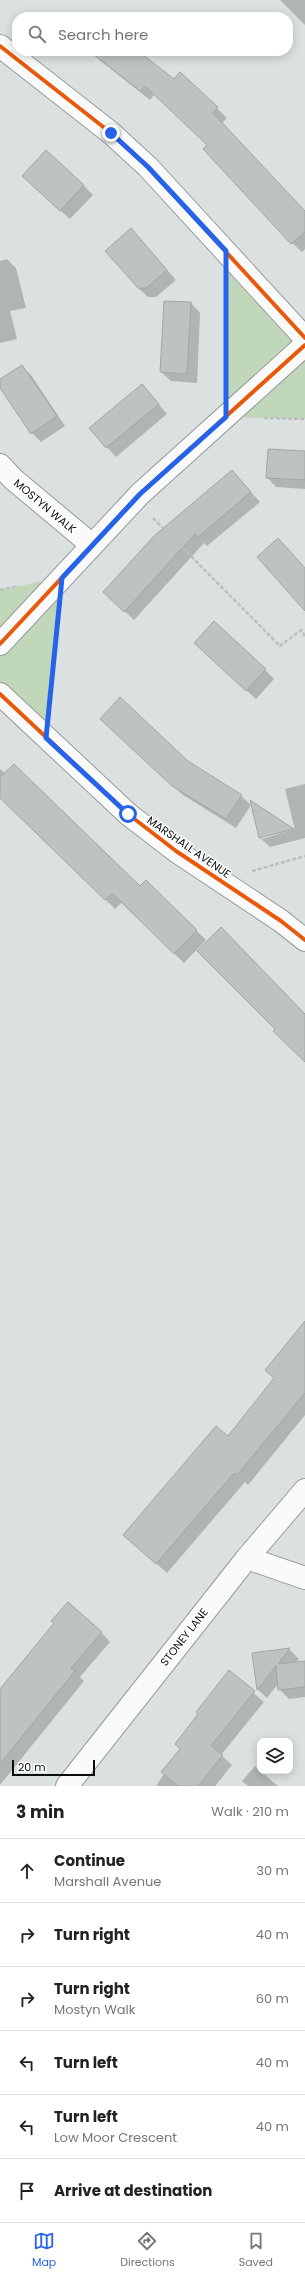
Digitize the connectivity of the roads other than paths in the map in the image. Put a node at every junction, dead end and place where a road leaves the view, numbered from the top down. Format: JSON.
{"nodes":[{"id":1,"x":0,"y":46,"type":"edge"},
{"id":2,"x":12,"y":55,"type":"edge"},
{"id":3,"x":13,"y":56,"type":"edge"},
{"id":4,"x":305,"y":338,"type":"edge"},
{"id":5,"x":305,"y":345,"type":"edge"},
{"id":6,"x":0,"y":465,"type":"edge"},
{"id":7,"x":92,"y":545,"type":"junction"},
{"id":8,"x":0,"y":644,"type":"edge"},
{"id":9,"x":0,"y":694,"type":"edge"},
{"id":10,"x":305,"y":940,"type":"edge"},
{"id":11,"x":305,"y":1490,"type":"edge"},
{"id":12,"x":247,"y":1558,"type":"junction"},
{"id":13,"x":305,"y":1578,"type":"edge"},
{"id":14,"x":67,"y":1786,"type":"edge"}],
"edges":[{"from":1,"to":2,"type":"street"},
{"from":3,"to":4,"type":"street"},
{"from":5,"to":7,"type":"street"},
{"from":6,"to":7,"type":"street","name":"MOSTYN WALK"},
{"from":7,"to":8,"type":"street"},
{"from":9,"to":10,"type":"street","name":"MARSHALL AVENUE"},
{"from":11,"to":12,"type":"street","name":"STONEY LANE"},
{"from":12,"to":13,"type":"street"},
{"from":12,"to":14,"type":"street","name":"STONEY LANE"}]}
